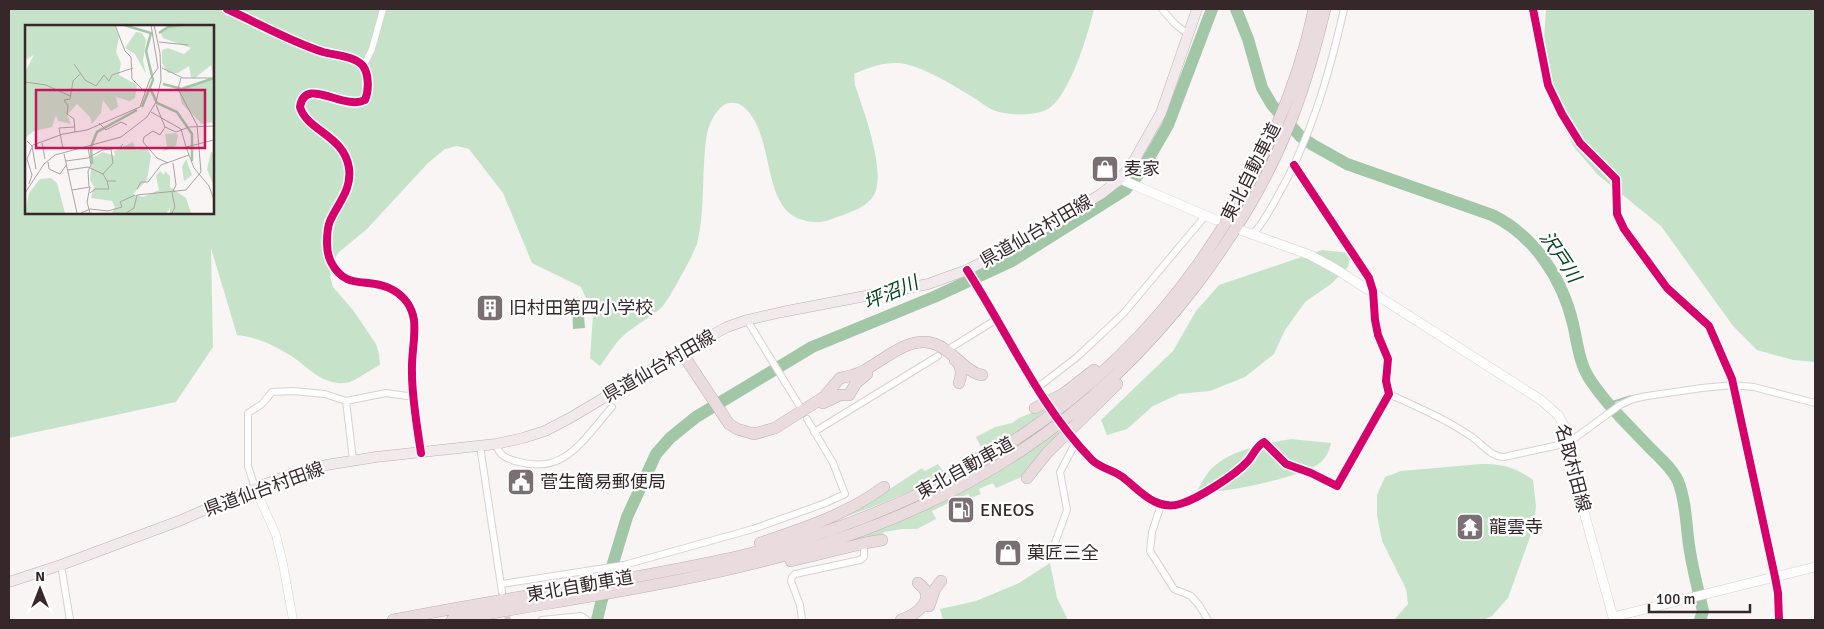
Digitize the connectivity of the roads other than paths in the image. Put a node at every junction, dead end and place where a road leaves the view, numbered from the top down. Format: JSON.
{"nodes":[{"id":1,"x":226,"y":9,"type":"edge"},
{"id":2,"x":383,"y":9,"type":"edge"},
{"id":3,"x":1162,"y":9,"type":"edge"},
{"id":4,"x":1197,"y":9,"type":"edge"},
{"id":5,"x":1314,"y":9,"type":"edge"},
{"id":6,"x":1325,"y":9,"type":"edge"},
{"id":7,"x":1344,"y":9,"type":"edge"},
{"id":8,"x":1533,"y":9,"type":"edge"},
{"id":9,"x":1189,"y":34,"type":"junction"},
{"id":10,"x":363,"y":67,"type":"junction"},
{"id":11,"x":1294,"y":165,"type":"junction"},
{"id":12,"x":1121,"y":180,"type":"junction"},
{"id":13,"x":1206,"y":215,"type":"junction"},
{"id":14,"x":1216,"y":220,"type":"dead end"},
{"id":15,"x":1243,"y":232,"type":"dead end"},
{"id":16,"x":1253,"y":234,"type":"junction"},
{"id":17,"x":968,"y":272,"type":"junction"},
{"id":18,"x":1190,"y":284,"type":"junction"},
{"id":19,"x":1373,"y":291,"type":"junction"},
{"id":20,"x":996,"y":319,"type":"junction"},
{"id":21,"x":747,"y":320,"type":"junction"},
{"id":22,"x":952,"y":347,"type":"dead end"},
{"id":23,"x":679,"y":353,"type":"junction"},
{"id":24,"x":938,"y":356,"type":"dead end"},
{"id":25,"x":982,"y":375,"type":"dead end"},
{"id":26,"x":959,"y":383,"type":"dead end"},
{"id":27,"x":1733,"y":383,"type":"junction"},
{"id":28,"x":1038,"y":388,"type":"junction"},
{"id":29,"x":1389,"y":394,"type":"junction"},
{"id":30,"x":414,"y":396,"type":"junction"},
{"id":31,"x":1042,"y":396,"type":"tunnel mouth"},
{"id":32,"x":346,"y":401,"type":"junction"},
{"id":33,"x":1815,"y":403,"type":"edge"},
{"id":34,"x":799,"y":405,"type":"dead end"},
{"id":35,"x":612,"y":407,"type":"dead end"},
{"id":36,"x":1035,"y":408,"type":"dead end"},
{"id":37,"x":721,"y":418,"type":"junction"},
{"id":38,"x":807,"y":420,"type":"dead end"},
{"id":39,"x":814,"y":432,"type":"junction"},
{"id":40,"x":1568,"y":443,"type":"junction"},
{"id":41,"x":496,"y":444,"type":"junction"},
{"id":42,"x":480,"y":446,"type":"junction"},
{"id":43,"x":421,"y":453,"type":"junction"},
{"id":44,"x":353,"y":460,"type":"junction"},
{"id":45,"x":1027,"y":478,"type":"dead end"},
{"id":46,"x":884,"y":487,"type":"dead end"},
{"id":47,"x":255,"y":488,"type":"junction"},
{"id":48,"x":845,"y":494,"type":"junction"},
{"id":49,"x":848,"y":503,"type":"dead end"},
{"id":50,"x":1161,"y":505,"type":"junction"},
{"id":51,"x":882,"y":540,"type":"dead end"},
{"id":52,"x":864,"y":549,"type":"dead end"},
{"id":53,"x":1052,"y":551,"type":"dead end"},
{"id":54,"x":61,"y":565,"type":"junction"},
{"id":55,"x":1815,"y":567,"type":"edge"},
{"id":56,"x":1775,"y":577,"type":"junction"},
{"id":57,"x":625,"y":578,"type":"junction"},
{"id":58,"x":941,"y":581,"type":"dead end"},
{"id":59,"x":9,"y":582,"type":"edge"},
{"id":60,"x":918,"y":583,"type":"dead end"},
{"id":61,"x":631,"y":590,"type":"junction"},
{"id":62,"x":1614,"y":618,"type":"edge"},
{"id":63,"x":70,"y":620,"type":"edge"},
{"id":64,"x":292,"y":620,"type":"edge"},
{"id":65,"x":393,"y":620,"type":"edge"},
{"id":66,"x":452,"y":620,"type":"edge"},
{"id":67,"x":542,"y":620,"type":"edge"},
{"id":68,"x":587,"y":620,"type":"edge"},
{"id":69,"x":802,"y":620,"type":"edge"},
{"id":70,"x":902,"y":620,"type":"edge"},
{"id":71,"x":914,"y":620,"type":"edge"},
{"id":72,"x":1208,"y":620,"type":"edge"},
{"id":73,"x":1779,"y":620,"type":"edge"}],
"edges":[{"from":1,"to":10,"type":"street"},
{"from":2,"to":10,"type":"street"},
{"from":3,"to":9,"type":"street"},
{"from":4,"to":9,"type":"main road","name":"県道仙台村田線"},
{"from":5,"to":18,"type":"highway","name":"東北自動車道"},
{"from":6,"to":18,"type":"highway","name":"東北自動車道"},
{"from":7,"to":11,"type":"street"},
{"from":8,"to":27,"type":"street"},
{"from":9,"to":12,"type":"main road","name":"県道仙台村田線"},
{"from":10,"to":30,"type":"street"},
{"from":11,"to":16,"type":"street"},
{"from":11,"to":19,"type":"street"},
{"from":12,"to":13,"type":"main road"},
{"from":12,"to":17,"type":"main road","name":"県道仙台村田線"},
{"from":13,"to":14,"type":"main road"},
{"from":13,"to":28,"type":"street"},
{"from":15,"to":16,"type":"main road","name":"名取村田線"},
{"from":16,"to":19,"type":"main road","name":"名取村田線"},
{"from":17,"to":20,"type":"street"},
{"from":17,"to":21,"type":"main road","name":"県道仙台村田線"},
{"from":18,"to":36,"type":"highway"},
{"from":18,"to":45,"type":"highway"},
{"from":18,"to":57,"type":"highway","name":"東北自動車道"},
{"from":18,"to":61,"type":"highway","name":"東北自動車道"},
{"from":19,"to":29,"type":"street"},
{"from":19,"to":40,"type":"main road","name":"名取村田線"},
{"from":20,"to":22,"type":"street"},
{"from":20,"to":28,"type":"street"},
{"from":21,"to":23,"type":"main road","name":"県道仙台村田線"},
{"from":21,"to":34,"type":"street"},
{"from":23,"to":37,"type":"highway"},
{"from":23,"to":41,"type":"main road","name":"県道仙台村田線"},
{"from":24,"to":39,"type":"street"},
{"from":25,"to":37,"type":"highway"},
{"from":26,"to":37,"type":"highway"},
{"from":27,"to":33,"type":"street"},
{"from":27,"to":40,"type":"street"},
{"from":27,"to":56,"type":"street"},
{"from":28,"to":31,"type":"street"},
{"from":29,"to":40,"type":"street"},
{"from":29,"to":50,"type":"street"},
{"from":30,"to":32,"type":"street"},
{"from":30,"to":43,"type":"street"},
{"from":32,"to":44,"type":"street"},
{"from":32,"to":47,"type":"street"},
{"from":35,"to":41,"type":"street"},
{"from":38,"to":39,"type":"street"},
{"from":39,"to":48,"type":"street"},
{"from":40,"to":62,"type":"main road","name":"名取村田線"},
{"from":41,"to":42,"type":"main road","name":"県道仙台村田線"},
{"from":42,"to":43,"type":"main road","name":"県道仙台村田線"},
{"from":42,"to":48,"type":"street"},
{"from":43,"to":44,"type":"main road","name":"県道仙台村田線"},
{"from":44,"to":47,"type":"main road","name":"県道仙台村田線"},
{"from":46,"to":57,"type":"highway"},
{"from":47,"to":54,"type":"main road","name":"県道仙台村田線"},
{"from":47,"to":64,"type":"street"},
{"from":48,"to":49,"type":"street"},
{"from":50,"to":53,"type":"street"},
{"from":50,"to":72,"type":"street"},
{"from":51,"to":61,"type":"highway"},
{"from":52,"to":69,"type":"street"},
{"from":54,"to":59,"type":"main road","name":"県道仙台村田線"},
{"from":54,"to":63,"type":"street"},
{"from":55,"to":56,"type":"main road","name":"名取村田線"},
{"from":56,"to":62,"type":"main road","name":"名取村田線"},
{"from":56,"to":73,"type":"street"},
{"from":57,"to":65,"type":"highway","name":"東北自動車道"},
{"from":58,"to":71,"type":"highway"},
{"from":60,"to":70,"type":"highway"},
{"from":61,"to":66,"type":"highway","name":"東北自動車道"},
{"from":67,"to":68,"type":"street"}]}
